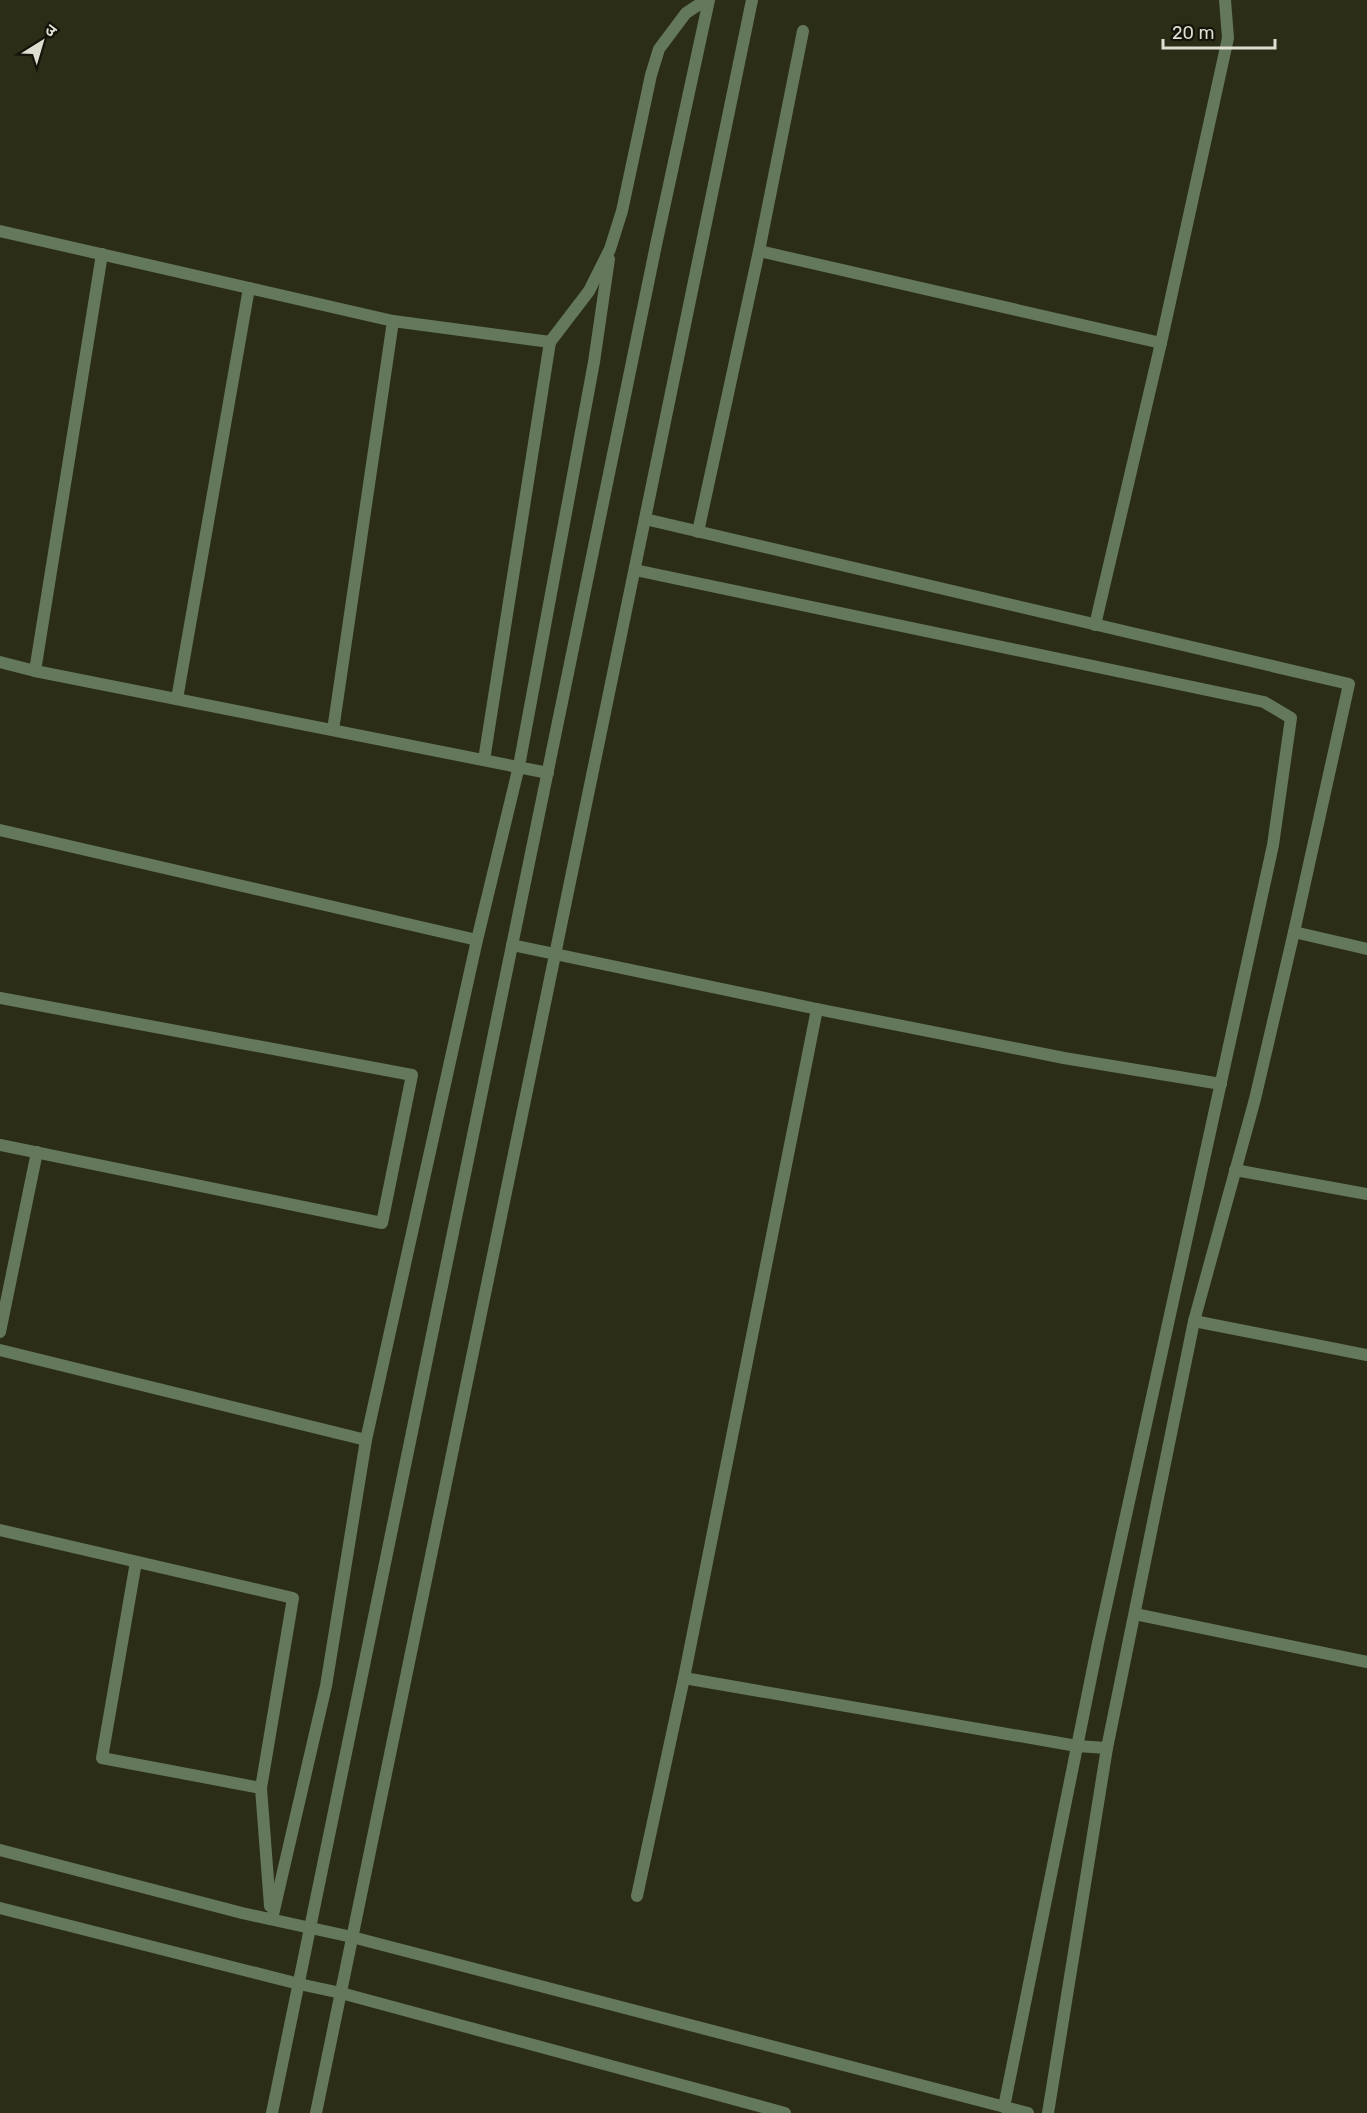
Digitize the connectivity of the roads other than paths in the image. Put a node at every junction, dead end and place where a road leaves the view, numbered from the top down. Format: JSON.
{"nodes":[{"id":1,"x":708,"y":0,"type":"edge"},
{"id":2,"x":752,"y":0,"type":"edge"},
{"id":3,"x":1225,"y":0,"type":"edge"},
{"id":4,"x":803,"y":31,"type":"dead end"},
{"id":5,"x":0,"y":231,"type":"edge"},
{"id":6,"x":610,"y":249,"type":"junction"},
{"id":7,"x":759,"y":251,"type":"junction"},
{"id":8,"x":102,"y":254,"type":"junction"},
{"id":9,"x":249,"y":288,"type":"junction"},
{"id":10,"x":393,"y":321,"type":"junction"},
{"id":11,"x":550,"y":342,"type":"junction"},
{"id":12,"x":1161,"y":343,"type":"junction"},
{"id":13,"x":645,"y":519,"type":"junction"},
{"id":14,"x":698,"y":532,"type":"junction"},
{"id":15,"x":634,"y":570,"type":"junction"},
{"id":16,"x":1095,"y":625,"type":"junction"},
{"id":17,"x":0,"y":662,"type":"edge"},
{"id":18,"x":35,"y":671,"type":"junction"},
{"id":19,"x":177,"y":699,"type":"junction"},
{"id":20,"x":333,"y":730,"type":"junction"},
{"id":21,"x":484,"y":760,"type":"junction"},
{"id":22,"x":519,"y":766,"type":"junction"},
{"id":23,"x":548,"y":773,"type":"junction"},
{"id":24,"x":0,"y":830,"type":"edge"},
{"id":25,"x":1294,"y":932,"type":"junction"},
{"id":26,"x":477,"y":940,"type":"junction"},
{"id":27,"x":513,"y":945,"type":"junction"},
{"id":28,"x":1367,"y":949,"type":"edge"},
{"id":29,"x":555,"y":953,"type":"junction"},
{"id":30,"x":0,"y":998,"type":"edge"},
{"id":31,"x":817,"y":1009,"type":"junction"},
{"id":32,"x":1221,"y":1084,"type":"junction"},
{"id":33,"x":0,"y":1145,"type":"edge"},
{"id":34,"x":37,"y":1152,"type":"junction"},
{"id":35,"x":1235,"y":1170,"type":"junction"},
{"id":36,"x":1367,"y":1194,"type":"edge"},
{"id":37,"x":1194,"y":1321,"type":"junction"},
{"id":38,"x":0,"y":1332,"type":"edge"},
{"id":39,"x":0,"y":1350,"type":"edge"},
{"id":40,"x":1367,"y":1355,"type":"edge"},
{"id":41,"x":366,"y":1440,"type":"junction"},
{"id":42,"x":0,"y":1530,"type":"edge"},
{"id":43,"x":136,"y":1562,"type":"junction"},
{"id":44,"x":1135,"y":1614,"type":"junction"},
{"id":45,"x":1367,"y":1662,"type":"edge"},
{"id":46,"x":684,"y":1678,"type":"junction"},
{"id":47,"x":1077,"y":1746,"type":"junction"},
{"id":48,"x":1107,"y":1748,"type":"junction"},
{"id":49,"x":261,"y":1788,"type":"junction"},
{"id":50,"x":0,"y":1850,"type":"edge"},
{"id":51,"x":637,"y":1896,"type":"dead end"},
{"id":52,"x":0,"y":1908,"type":"edge"},
{"id":53,"x":272,"y":1920,"type":"junction"},
{"id":54,"x":311,"y":1928,"type":"junction"},
{"id":55,"x":352,"y":1937,"type":"junction"},
{"id":56,"x":299,"y":1984,"type":"junction"},
{"id":57,"x":341,"y":1993,"type":"junction"},
{"id":58,"x":1004,"y":2107,"type":"junction"},
{"id":59,"x":273,"y":2113,"type":"edge"},
{"id":60,"x":316,"y":2113,"type":"edge"},
{"id":61,"x":785,"y":2113,"type":"edge"},
{"id":62,"x":1028,"y":2113,"type":"edge"},
{"id":63,"x":1048,"y":2113,"type":"edge"}],
"edges":[{"from":1,"to":6,"type":"street"},
{"from":1,"to":23,"type":"street"},
{"from":2,"to":13,"type":"street"},
{"from":3,"to":12,"type":"street"},
{"from":4,"to":7,"type":"street"},
{"from":5,"to":8,"type":"street"},
{"from":6,"to":11,"type":"street"},
{"from":6,"to":22,"type":"street"},
{"from":7,"to":12,"type":"street"},
{"from":7,"to":14,"type":"street"},
{"from":8,"to":9,"type":"street"},
{"from":8,"to":18,"type":"street"},
{"from":9,"to":10,"type":"street"},
{"from":9,"to":19,"type":"street"},
{"from":10,"to":11,"type":"street"},
{"from":10,"to":20,"type":"street"},
{"from":11,"to":21,"type":"street"},
{"from":12,"to":16,"type":"street"},
{"from":13,"to":14,"type":"street"},
{"from":13,"to":15,"type":"street"},
{"from":14,"to":16,"type":"street"},
{"from":15,"to":29,"type":"street"},
{"from":15,"to":32,"type":"street"},
{"from":16,"to":25,"type":"street"},
{"from":17,"to":18,"type":"street"},
{"from":18,"to":19,"type":"street"},
{"from":19,"to":20,"type":"street"},
{"from":20,"to":21,"type":"street"},
{"from":21,"to":22,"type":"street"},
{"from":22,"to":23,"type":"street"},
{"from":22,"to":26,"type":"street"},
{"from":23,"to":27,"type":"street"},
{"from":24,"to":26,"type":"street"},
{"from":25,"to":28,"type":"street"},
{"from":25,"to":35,"type":"street"},
{"from":26,"to":41,"type":"street"},
{"from":27,"to":29,"type":"street"},
{"from":27,"to":54,"type":"street"},
{"from":29,"to":31,"type":"street"},
{"from":29,"to":55,"type":"street"},
{"from":30,"to":34,"type":"street"},
{"from":31,"to":32,"type":"street"},
{"from":31,"to":46,"type":"street"},
{"from":32,"to":47,"type":"street"},
{"from":33,"to":34,"type":"street"},
{"from":34,"to":38,"type":"street"},
{"from":35,"to":36,"type":"street"},
{"from":35,"to":37,"type":"street"},
{"from":37,"to":40,"type":"street"},
{"from":37,"to":44,"type":"street"},
{"from":39,"to":41,"type":"street"},
{"from":41,"to":53,"type":"street"},
{"from":42,"to":43,"type":"street"},
{"from":43,"to":49,"type":"street"},
{"from":43,"to":49,"type":"street"},
{"from":44,"to":45,"type":"street"},
{"from":44,"to":48,"type":"street"},
{"from":46,"to":47,"type":"street"},
{"from":46,"to":51,"type":"street"},
{"from":47,"to":48,"type":"street"},
{"from":47,"to":58,"type":"street"},
{"from":48,"to":63,"type":"street"},
{"from":49,"to":53,"type":"street"},
{"from":50,"to":53,"type":"street"},
{"from":52,"to":56,"type":"street"},
{"from":53,"to":54,"type":"street"},
{"from":54,"to":55,"type":"street"},
{"from":54,"to":56,"type":"street"},
{"from":55,"to":57,"type":"street"},
{"from":55,"to":58,"type":"street"},
{"from":56,"to":57,"type":"street"},
{"from":56,"to":59,"type":"street"},
{"from":57,"to":60,"type":"street"},
{"from":57,"to":61,"type":"street"},
{"from":58,"to":62,"type":"street"}]}
